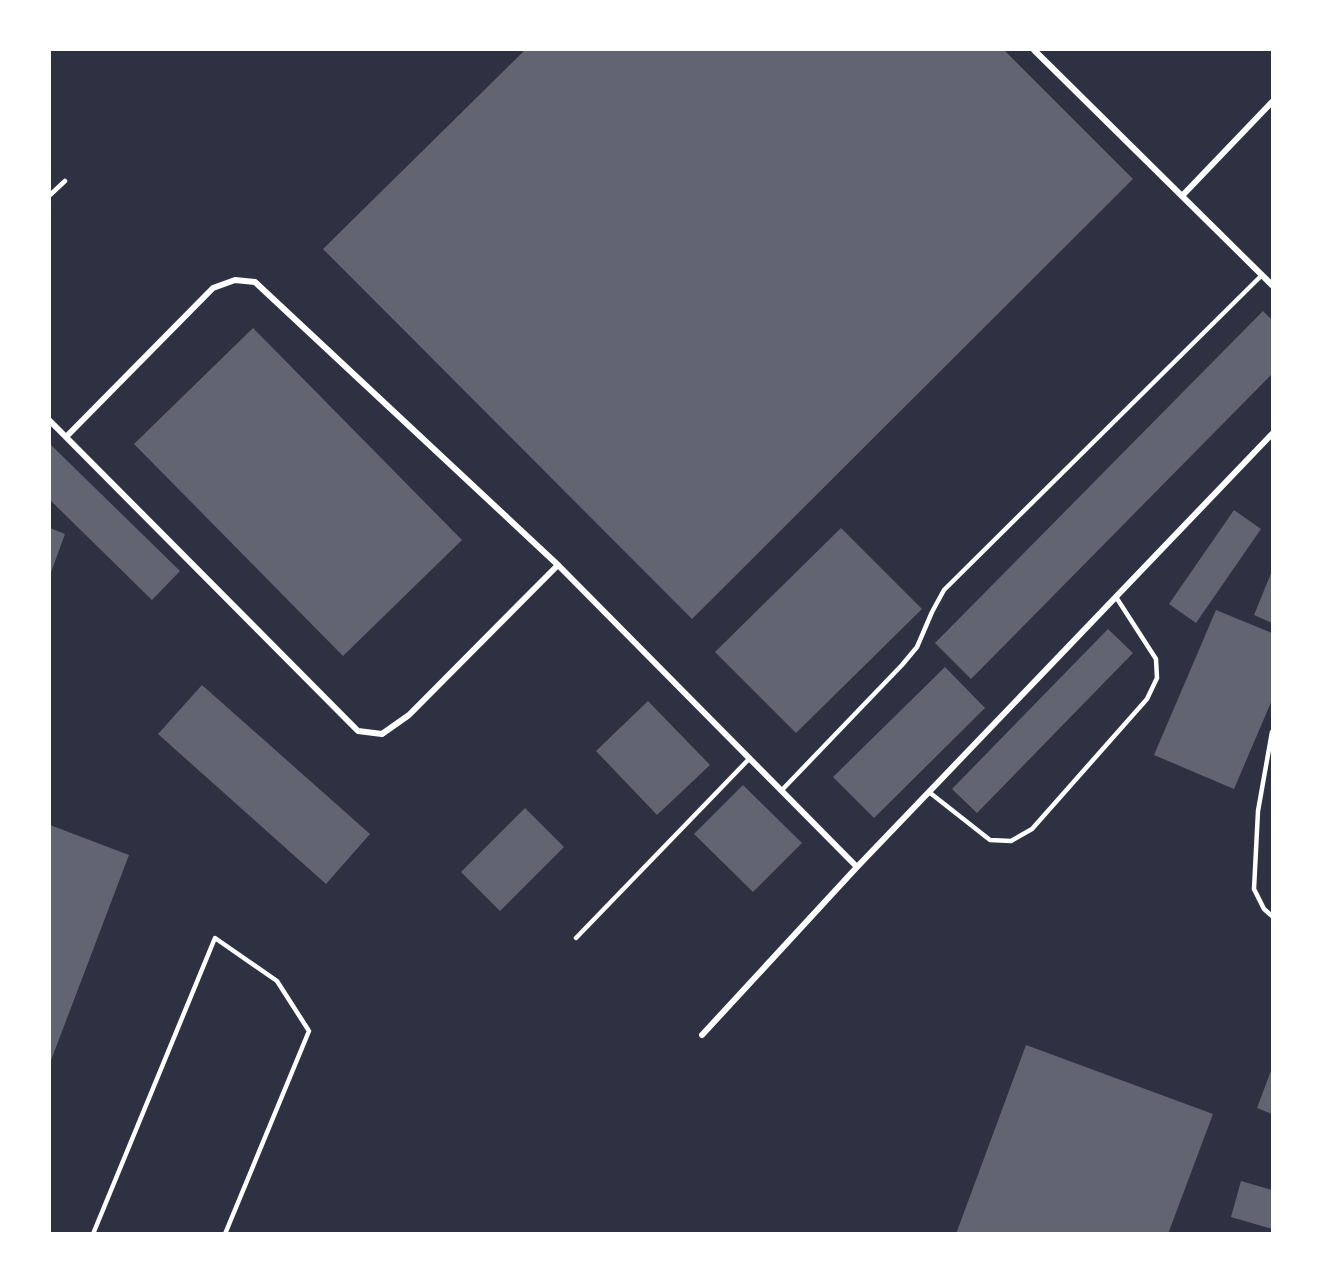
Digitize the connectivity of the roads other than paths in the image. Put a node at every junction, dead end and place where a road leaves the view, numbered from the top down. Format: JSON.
{"nodes":[{"id":1,"x":1034,"y":50,"type":"edge"},
{"id":2,"x":1272,"y":102,"type":"edge"},
{"id":3,"x":65,"y":182,"type":"dead end"},
{"id":4,"x":50,"y":195,"type":"edge"},
{"id":5,"x":1182,"y":196,"type":"junction"},
{"id":6,"x":1262,"y":275,"type":"junction"},
{"id":7,"x":1272,"y":285,"type":"edge"},
{"id":8,"x":50,"y":421,"type":"edge"},
{"id":9,"x":1272,"y":434,"type":"edge"},
{"id":10,"x":66,"y":437,"type":"junction"},
{"id":11,"x":558,"y":565,"type":"junction"},
{"id":12,"x":1116,"y":597,"type":"junction"},
{"id":13,"x":1272,"y":732,"type":"edge"},
{"id":14,"x":749,"y":759,"type":"junction"},
{"id":15,"x":781,"y":791,"type":"junction"},
{"id":16,"x":929,"y":792,"type":"junction"},
{"id":17,"x":857,"y":867,"type":"junction"},
{"id":18,"x":1272,"y":916,"type":"edge"},
{"id":19,"x":576,"y":938,"type":"dead end"},
{"id":20,"x":702,"y":1035,"type":"dead end"},
{"id":21,"x":93,"y":1233,"type":"edge"},
{"id":22,"x":225,"y":1233,"type":"edge"}],
"edges":[{"from":1,"to":5,"type":"street"},
{"from":2,"to":5,"type":"street"},
{"from":3,"to":4,"type":"lane"},
{"from":5,"to":6,"type":"street"},
{"from":6,"to":7,"type":"street"},
{"from":6,"to":15,"type":"lane"},
{"from":8,"to":10,"type":"street"},
{"from":9,"to":12,"type":"street"},
{"from":10,"to":11,"type":"street"},
{"from":10,"to":11,"type":"street"},
{"from":11,"to":14,"type":"street"},
{"from":12,"to":16,"type":"street"},
{"from":12,"to":16,"type":"lane"},
{"from":13,"to":18,"type":"lane"},
{"from":14,"to":15,"type":"street"},
{"from":14,"to":19,"type":"lane"},
{"from":15,"to":17,"type":"street"},
{"from":16,"to":17,"type":"street"},
{"from":17,"to":20,"type":"street"},
{"from":21,"to":22,"type":"lane"}]}
